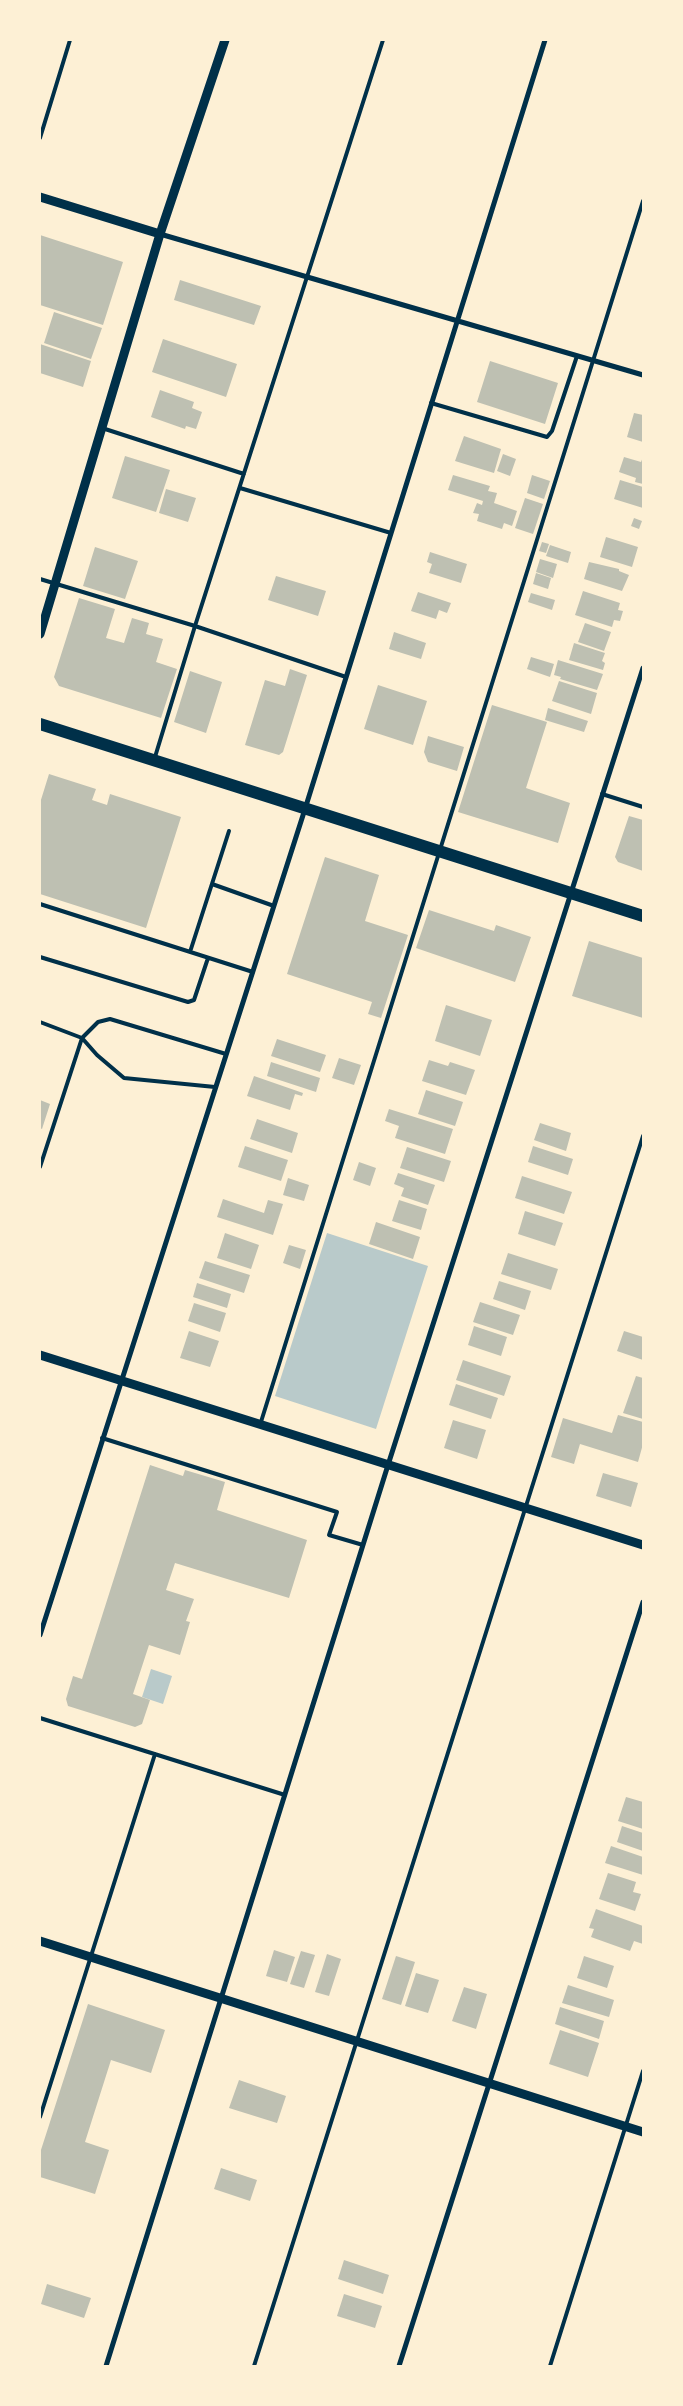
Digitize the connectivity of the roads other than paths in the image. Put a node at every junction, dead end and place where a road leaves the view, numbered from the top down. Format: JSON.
{"nodes":[{"id":1,"x":70,"y":40,"type":"edge"},
{"id":2,"x":225,"y":40,"type":"edge"},
{"id":3,"x":383,"y":40,"type":"edge"},
{"id":4,"x":545,"y":40,"type":"edge"},
{"id":5,"x":40,"y":138,"type":"edge"},
{"id":6,"x":40,"y":197,"type":"edge"},
{"id":7,"x":643,"y":201,"type":"edge"},
{"id":8,"x":160,"y":234,"type":"junction"},
{"id":9,"x":308,"y":278,"type":"junction"},
{"id":10,"x":456,"y":321,"type":"junction"},
{"id":11,"x":577,"y":356,"type":"junction"},
{"id":12,"x":595,"y":361,"type":"junction"},
{"id":13,"x":643,"y":375,"type":"edge"},
{"id":14,"x":431,"y":403,"type":"junction"},
{"id":15,"x":102,"y":428,"type":"junction"},
{"id":16,"x":244,"y":474,"type":"junction"},
{"id":17,"x":240,"y":488,"type":"junction"},
{"id":18,"x":391,"y":533,"type":"junction"},
{"id":19,"x":40,"y":579,"type":"edge"},
{"id":20,"x":55,"y":584,"type":"junction"},
{"id":21,"x":195,"y":626,"type":"junction"},
{"id":22,"x":40,"y":634,"type":"edge"},
{"id":23,"x":643,"y":668,"type":"edge"},
{"id":24,"x":346,"y":677,"type":"junction"},
{"id":25,"x":40,"y":724,"type":"edge"},
{"id":26,"x":154,"y":760,"type":"junction"},
{"id":27,"x":602,"y":794,"type":"junction"},
{"id":28,"x":643,"y":807,"type":"edge"},
{"id":29,"x":305,"y":809,"type":"junction"},
{"id":30,"x":229,"y":831,"type":"dead end"},
{"id":31,"x":441,"y":852,"type":"junction"},
{"id":32,"x":212,"y":884,"type":"junction"},
{"id":33,"x":570,"y":893,"type":"junction"},
{"id":34,"x":40,"y":904,"type":"edge"},
{"id":35,"x":274,"y":906,"type":"junction"},
{"id":36,"x":643,"y":916,"type":"edge"},
{"id":37,"x":190,"y":952,"type":"junction"},
{"id":38,"x":40,"y":957,"type":"edge"},
{"id":39,"x":208,"y":958,"type":"junction"},
{"id":40,"x":253,"y":972,"type":"junction"},
{"id":41,"x":40,"y":1022,"type":"edge"},
{"id":42,"x":82,"y":1038,"type":"junction"},
{"id":43,"x":226,"y":1054,"type":"junction"},
{"id":44,"x":215,"y":1087,"type":"junction"},
{"id":45,"x":643,"y":1136,"type":"edge"},
{"id":46,"x":40,"y":1168,"type":"edge"},
{"id":47,"x":40,"y":1355,"type":"edge"},
{"id":48,"x":120,"y":1382,"type":"junction"},
{"id":49,"x":260,"y":1426,"type":"junction"},
{"id":50,"x":102,"y":1438,"type":"junction"},
{"id":51,"x":388,"y":1465,"type":"junction"},
{"id":52,"x":524,"y":1508,"type":"junction"},
{"id":53,"x":363,"y":1545,"type":"junction"},
{"id":54,"x":643,"y":1545,"type":"edge"},
{"id":55,"x":643,"y":1602,"type":"edge"},
{"id":56,"x":40,"y":1635,"type":"edge"},
{"id":57,"x":40,"y":1718,"type":"edge"},
{"id":58,"x":155,"y":1754,"type":"junction"},
{"id":59,"x":285,"y":1795,"type":"junction"},
{"id":60,"x":40,"y":1941,"type":"edge"},
{"id":61,"x":90,"y":1957,"type":"junction"},
{"id":62,"x":222,"y":1998,"type":"junction"},
{"id":63,"x":357,"y":2041,"type":"junction"},
{"id":64,"x":643,"y":2070,"type":"edge"},
{"id":65,"x":488,"y":2083,"type":"junction"},
{"id":66,"x":40,"y":2117,"type":"edge"},
{"id":67,"x":626,"y":2126,"type":"junction"},
{"id":68,"x":643,"y":2132,"type":"edge"},
{"id":69,"x":106,"y":2366,"type":"edge"},
{"id":70,"x":254,"y":2366,"type":"edge"},
{"id":71,"x":399,"y":2366,"type":"edge"},
{"id":72,"x":550,"y":2366,"type":"edge"}],
"edges":[{"from":1,"to":5,"type":"lane"},
{"from":2,"to":8,"type":"street"},
{"from":3,"to":9,"type":"lane"},
{"from":4,"to":10,"type":"street"},
{"from":6,"to":8,"type":"street"},
{"from":7,"to":12,"type":"lane"},
{"from":8,"to":9,"type":"street"},
{"from":8,"to":15,"type":"street"},
{"from":9,"to":10,"type":"street"},
{"from":9,"to":16,"type":"lane"},
{"from":10,"to":11,"type":"street"},
{"from":10,"to":14,"type":"street"},
{"from":11,"to":12,"type":"street"},
{"from":11,"to":14,"type":"lane"},
{"from":12,"to":13,"type":"street"},
{"from":12,"to":31,"type":"lane"},
{"from":14,"to":18,"type":"street"},
{"from":15,"to":16,"type":"lane"},
{"from":15,"to":20,"type":"street"},
{"from":16,"to":17,"type":"lane"},
{"from":17,"to":18,"type":"lane"},
{"from":17,"to":21,"type":"lane"},
{"from":18,"to":24,"type":"street"},
{"from":19,"to":20,"type":"lane"},
{"from":20,"to":21,"type":"lane"},
{"from":20,"to":22,"type":"street"},
{"from":21,"to":24,"type":"lane"},
{"from":21,"to":26,"type":"lane"},
{"from":23,"to":27,"type":"street"},
{"from":24,"to":29,"type":"street"},
{"from":25,"to":26,"type":"main road"},
{"from":26,"to":29,"type":"main road"},
{"from":27,"to":28,"type":"lane"},
{"from":27,"to":33,"type":"street"},
{"from":29,"to":31,"type":"main road"},
{"from":29,"to":35,"type":"street"},
{"from":30,"to":32,"type":"lane"},
{"from":31,"to":33,"type":"main road"},
{"from":31,"to":49,"type":"lane"},
{"from":32,"to":35,"type":"lane"},
{"from":32,"to":37,"type":"lane"},
{"from":33,"to":36,"type":"main road"},
{"from":33,"to":51,"type":"street"},
{"from":34,"to":37,"type":"lane"},
{"from":35,"to":40,"type":"street"},
{"from":37,"to":39,"type":"lane"},
{"from":38,"to":39,"type":"lane"},
{"from":39,"to":40,"type":"lane"},
{"from":40,"to":43,"type":"street"},
{"from":41,"to":42,"type":"lane"},
{"from":42,"to":43,"type":"lane"},
{"from":42,"to":44,"type":"lane"},
{"from":42,"to":46,"type":"lane"},
{"from":43,"to":44,"type":"street"},
{"from":44,"to":48,"type":"street"},
{"from":45,"to":52,"type":"lane"},
{"from":47,"to":48,"type":"street"},
{"from":48,"to":49,"type":"street"},
{"from":48,"to":50,"type":"street"},
{"from":49,"to":51,"type":"street"},
{"from":50,"to":53,"type":"lane"},
{"from":50,"to":56,"type":"street"},
{"from":51,"to":52,"type":"street"},
{"from":51,"to":53,"type":"street"},
{"from":52,"to":54,"type":"street"},
{"from":52,"to":63,"type":"lane"},
{"from":53,"to":59,"type":"street"},
{"from":55,"to":65,"type":"street"},
{"from":57,"to":58,"type":"lane"},
{"from":58,"to":59,"type":"lane"},
{"from":58,"to":61,"type":"lane"},
{"from":59,"to":62,"type":"street"},
{"from":60,"to":61,"type":"street"},
{"from":61,"to":62,"type":"street"},
{"from":61,"to":66,"type":"lane"},
{"from":62,"to":63,"type":"street"},
{"from":62,"to":69,"type":"street"},
{"from":63,"to":65,"type":"street"},
{"from":63,"to":70,"type":"lane"},
{"from":64,"to":67,"type":"lane"},
{"from":65,"to":67,"type":"street"},
{"from":65,"to":71,"type":"street"},
{"from":67,"to":68,"type":"street"},
{"from":67,"to":72,"type":"lane"}]}
